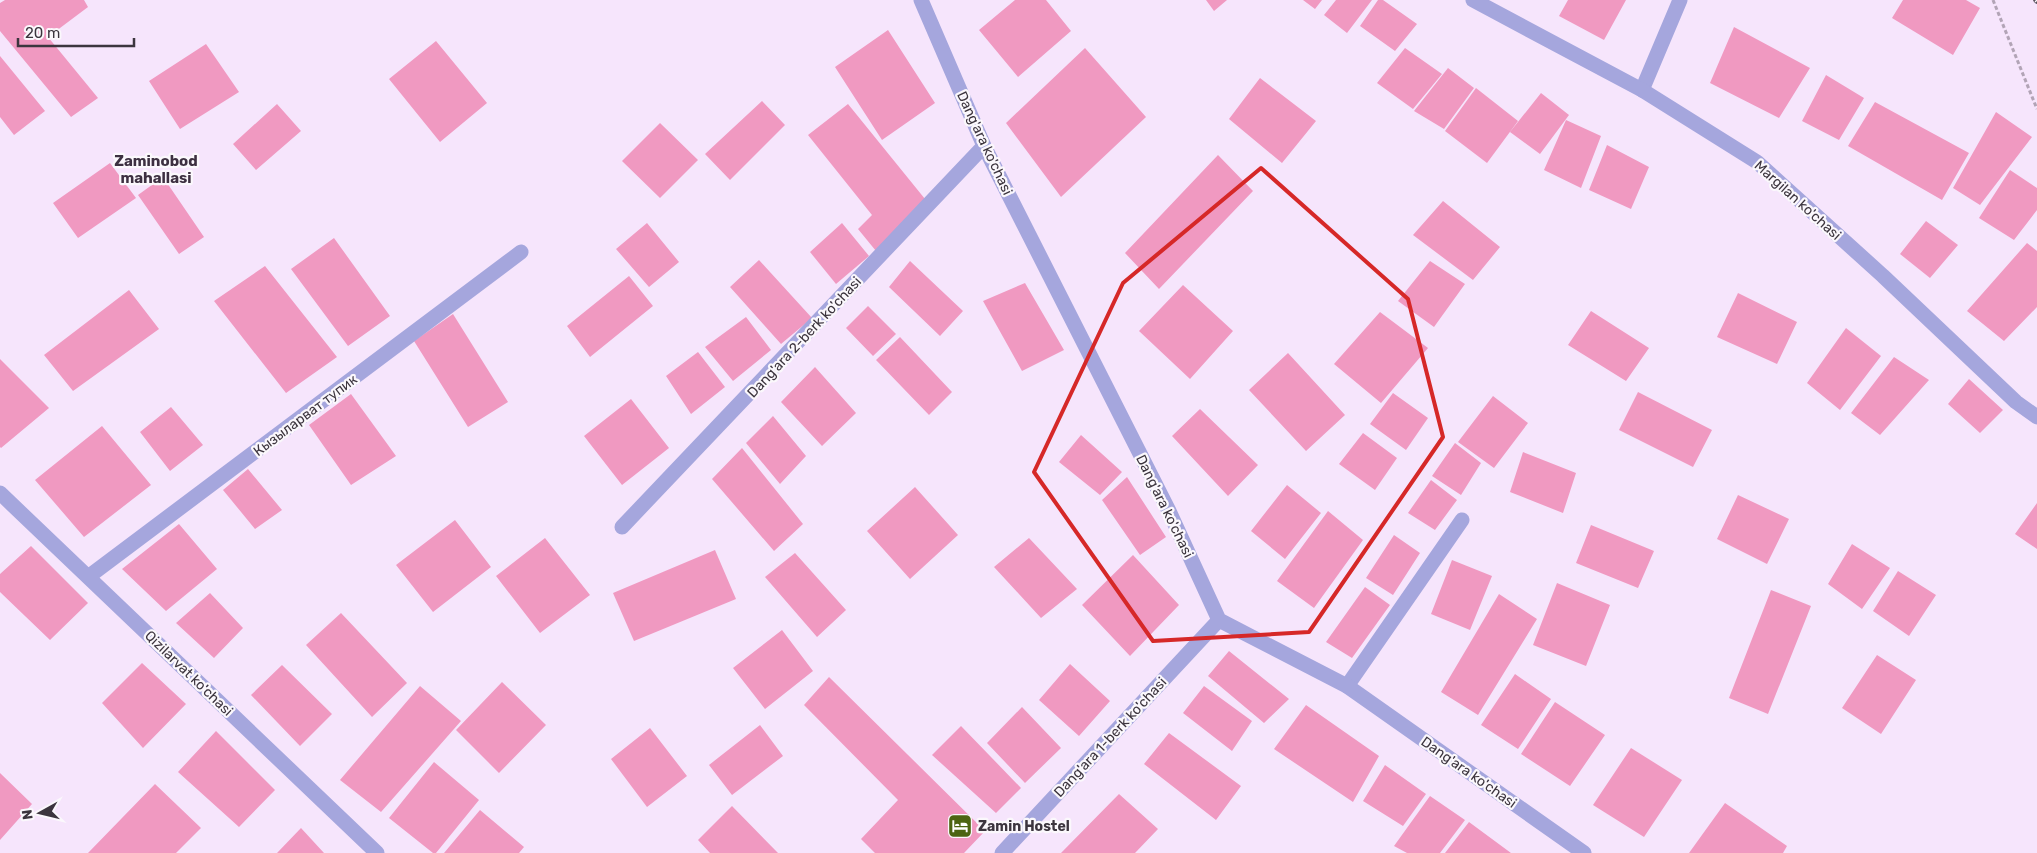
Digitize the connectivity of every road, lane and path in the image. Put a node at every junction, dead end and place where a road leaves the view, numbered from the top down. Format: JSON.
{"nodes":[{"id":1,"x":921,"y":0,"type":"edge"},
{"id":2,"x":1473,"y":0,"type":"edge"},
{"id":3,"x":1680,"y":0,"type":"edge"},
{"id":4,"x":1994,"y":0,"type":"edge"},
{"id":5,"x":1642,"y":90,"type":"junction"},
{"id":6,"x":2037,"y":109,"type":"edge"},
{"id":7,"x":984,"y":146,"type":"junction"},
{"id":8,"x":521,"y":252,"type":"dead end"},
{"id":9,"x":2037,"y":417,"type":"edge"},
{"id":10,"x":0,"y":493,"type":"edge"},
{"id":11,"x":1462,"y":520,"type":"dead end"},
{"id":12,"x":622,"y":527,"type":"dead end"},
{"id":13,"x":88,"y":577,"type":"junction"},
{"id":14,"x":1218,"y":620,"type":"junction"},
{"id":15,"x":1348,"y":686,"type":"junction"},
{"id":16,"x":377,"y":853,"type":"edge"},
{"id":17,"x":1002,"y":853,"type":"edge"},
{"id":18,"x":1584,"y":853,"type":"edge"}],
"edges":[{"from":1,"to":7,"type":"street","name":"Dang'ara ko'chasi"},
{"from":2,"to":5,"type":"street","name":"Margilan ko'chasi"},
{"from":3,"to":5,"type":"street"},
{"from":4,"to":6,"type":"path"},
{"from":5,"to":9,"type":"street","name":"Margilan ko'chasi"},
{"from":7,"to":12,"type":"street","name":"Dang'ara 2-berk ko'chasi"},
{"from":7,"to":14,"type":"street","name":"Dang'ara ko'chasi"},
{"from":8,"to":13,"type":"street","name":"Кызыларват тупик"},
{"from":10,"to":13,"type":"street","name":"Qizilarvat ko'chasi"},
{"from":11,"to":15,"type":"street"},
{"from":13,"to":16,"type":"street","name":"Qizilarvat ko'chasi"},
{"from":14,"to":15,"type":"street","name":"Dang'ara ko'chasi"},
{"from":14,"to":17,"type":"street","name":"Dang'ara 1-berk ko'chasi"},
{"from":15,"to":18,"type":"street","name":"Dang'ara ko'chasi"}]}
